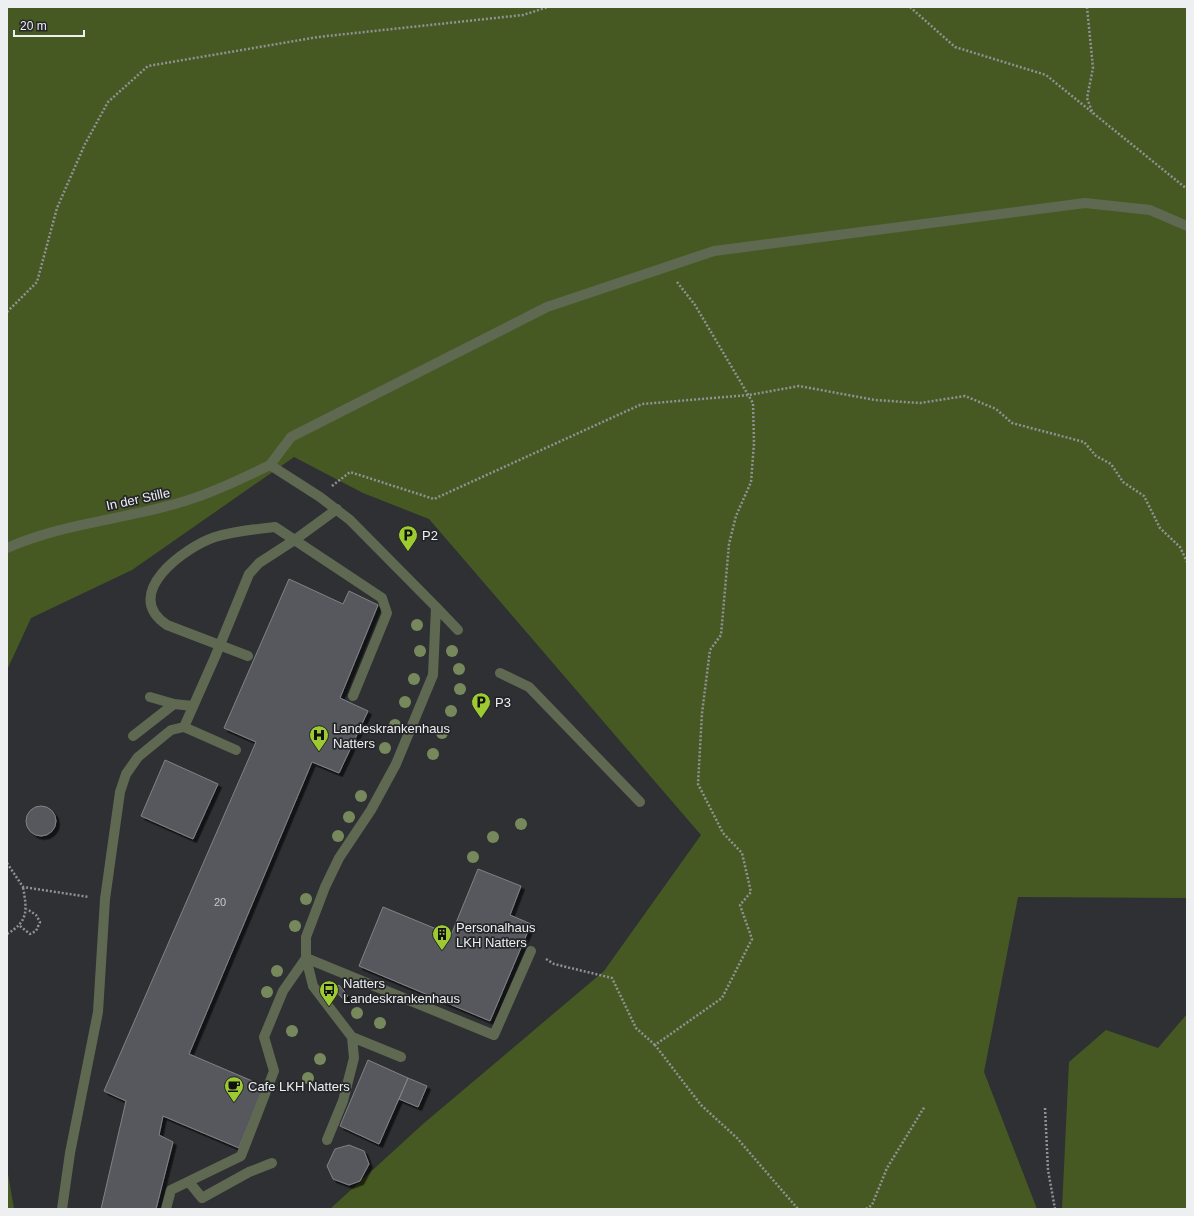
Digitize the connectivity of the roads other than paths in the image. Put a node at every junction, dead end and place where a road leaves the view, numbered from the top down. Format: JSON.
{"nodes":[{"id":1,"x":1187,"y":226,"type":"edge"},
{"id":2,"x":270,"y":465,"type":"junction"},
{"id":3,"x":337,"y":509,"type":"junction"},
{"id":4,"x":296,"y":539,"type":"junction"},
{"id":5,"x":7,"y":548,"type":"edge"},
{"id":6,"x":436,"y":608,"type":"junction"},
{"id":7,"x":458,"y":630,"type":"dead end"},
{"id":8,"x":248,"y":656,"type":"dead end"},
{"id":9,"x":500,"y":673,"type":"dead end"},
{"id":10,"x":354,"y":696,"type":"dead end"},
{"id":11,"x":150,"y":697,"type":"dead end"},
{"id":12,"x":174,"y":704,"type":"junction"},
{"id":13,"x":193,"y":706,"type":"junction"},
{"id":14,"x":184,"y":727,"type":"junction"},
{"id":15,"x":133,"y":736,"type":"dead end"},
{"id":16,"x":236,"y":750,"type":"dead end"},
{"id":17,"x":640,"y":802,"type":"dead end"},
{"id":18,"x":532,"y":951,"type":"road end"},
{"id":19,"x":306,"y":958,"type":"junction"},
{"id":20,"x":352,"y":1037,"type":"junction"},
{"id":21,"x":401,"y":1057,"type":"dead end"},
{"id":22,"x":327,"y":1140,"type":"dead end"},
{"id":23,"x":272,"y":1163,"type":"dead end"},
{"id":24,"x":189,"y":1182,"type":"junction"},
{"id":25,"x":62,"y":1209,"type":"edge"},
{"id":26,"x":166,"y":1209,"type":"edge"}],
"edges":[{"from":1,"to":2,"type":"street"},
{"from":2,"to":3,"type":"street"},
{"from":2,"to":5,"type":"street","name":"In der Stille"},
{"from":3,"to":4,"type":"street"},
{"from":3,"to":6,"type":"street"},
{"from":4,"to":8,"type":"street"},
{"from":4,"to":10,"type":"street"},
{"from":4,"to":13,"type":"street"},
{"from":6,"to":7,"type":"street"},
{"from":6,"to":19,"type":"street"},
{"from":9,"to":17,"type":"street"},
{"from":11,"to":12,"type":"street"},
{"from":12,"to":13,"type":"street"},
{"from":12,"to":15,"type":"street"},
{"from":13,"to":14,"type":"street"},
{"from":14,"to":16,"type":"street"},
{"from":14,"to":25,"type":"street"},
{"from":18,"to":19,"type":"street"},
{"from":19,"to":20,"type":"street"},
{"from":19,"to":24,"type":"street"},
{"from":20,"to":21,"type":"street"},
{"from":20,"to":22,"type":"street"},
{"from":23,"to":24,"type":"street"},
{"from":24,"to":26,"type":"street"}]}
